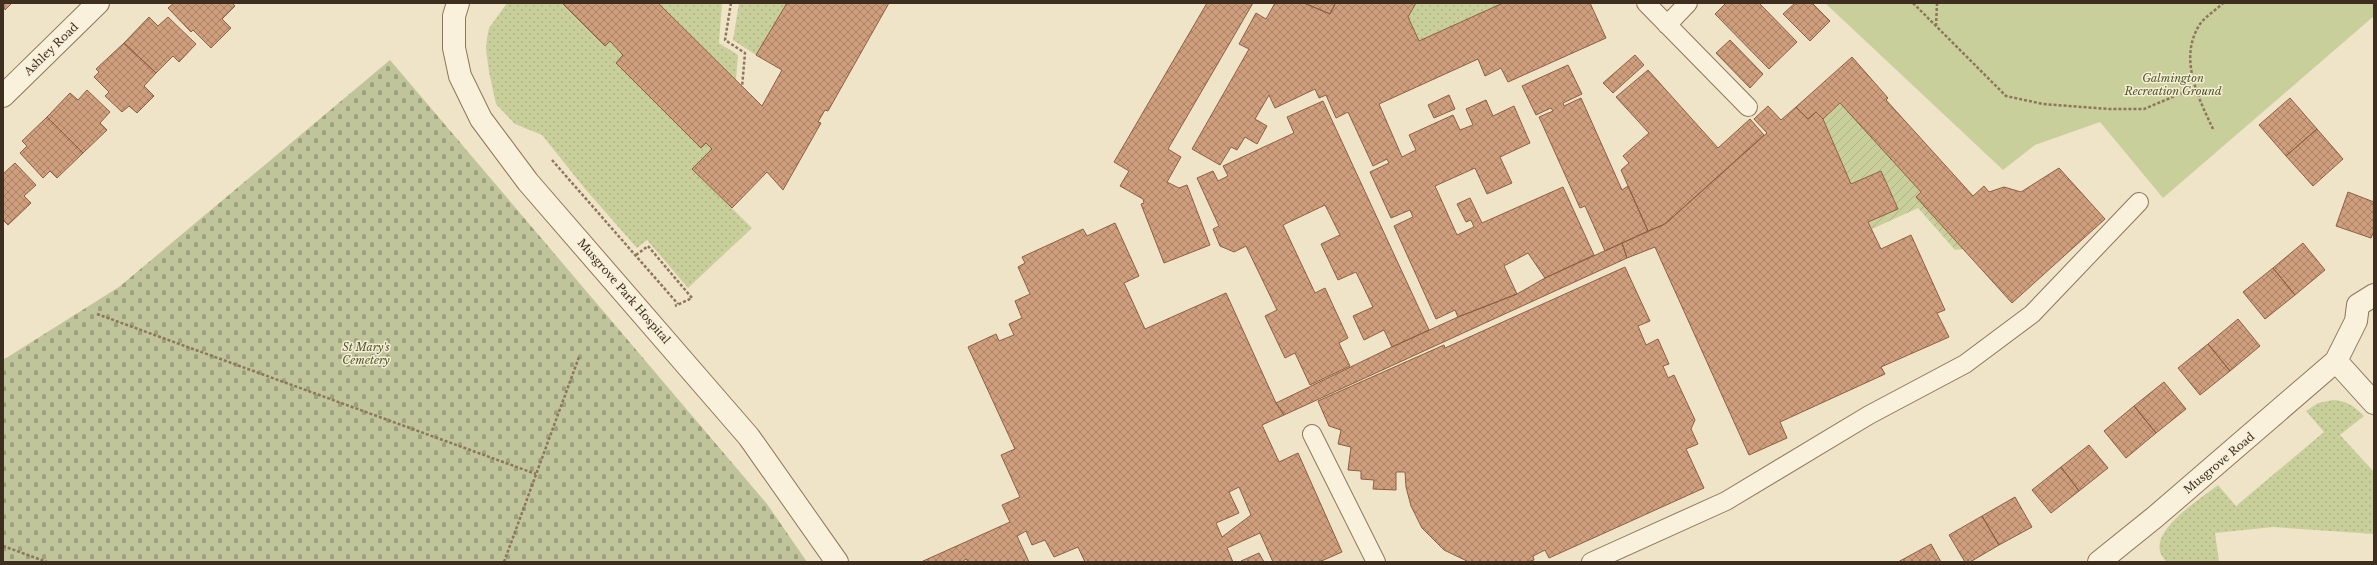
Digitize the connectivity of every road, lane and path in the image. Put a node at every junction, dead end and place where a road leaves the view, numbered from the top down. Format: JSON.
{"nodes":[{"id":1,"x":98,"y":3,"type":"edge"},
{"id":2,"x":458,"y":3,"type":"edge"},
{"id":3,"x":731,"y":3,"type":"edge"},
{"id":4,"x":1646,"y":3,"type":"edge"},
{"id":5,"x":1688,"y":3,"type":"edge"},
{"id":6,"x":1913,"y":3,"type":"edge"},
{"id":7,"x":1937,"y":3,"type":"edge"},
{"id":8,"x":2223,"y":3,"type":"edge"},
{"id":9,"x":1667,"y":25,"type":"junction"},
{"id":10,"x":1936,"y":26,"type":"junction"},
{"id":11,"x":742,"y":87,"type":"dead end"},
{"id":12,"x":2194,"y":88,"type":"junction"},
{"id":13,"x":3,"y":96,"type":"edge"},
{"id":14,"x":1748,"y":107,"type":"dead end"},
{"id":15,"x":2213,"y":129,"type":"dead end"},
{"id":16,"x":547,"y":155,"type":"dead end"},
{"id":17,"x":2139,"y":202,"type":"dead end"},
{"id":18,"x":636,"y":255,"type":"junction"},
{"id":19,"x":2374,"y":295,"type":"edge"},
{"id":20,"x":692,"y":298,"type":"dead end"},
{"id":21,"x":678,"y":304,"type":"dead end"},
{"id":22,"x":97,"y":314,"type":"dead end"},
{"id":23,"x":579,"y":357,"type":"dead end"},
{"id":24,"x":2336,"y":361,"type":"junction"},
{"id":25,"x":2374,"y":403,"type":"edge"},
{"id":26,"x":1312,"y":434,"type":"dead end"},
{"id":27,"x":536,"y":474,"type":"junction"},
{"id":28,"x":3,"y":546,"type":"edge"},
{"id":29,"x":47,"y":562,"type":"edge"},
{"id":30,"x":504,"y":562,"type":"edge"},
{"id":31,"x":837,"y":562,"type":"edge"},
{"id":32,"x":1376,"y":562,"type":"edge"},
{"id":33,"x":1591,"y":562,"type":"edge"},
{"id":34,"x":2099,"y":562,"type":"edge"}],
"edges":[{"from":1,"to":13,"type":"street","name":"Ashley Road"},
{"from":2,"to":31,"type":"street","name":"Musgrove Park Hospital"},
{"from":3,"to":11,"type":"path"},
{"from":4,"to":9,"type":"lane"},
{"from":5,"to":9,"type":"lane"},
{"from":6,"to":10,"type":"path"},
{"from":7,"to":10,"type":"path"},
{"from":8,"to":12,"type":"path"},
{"from":9,"to":14,"type":"lane"},
{"from":10,"to":12,"type":"path"},
{"from":12,"to":15,"type":"path"},
{"from":16,"to":18,"type":"path"},
{"from":17,"to":33,"type":"lane"},
{"from":18,"to":20,"type":"path"},
{"from":18,"to":21,"type":"path"},
{"from":19,"to":24,"type":"street","name":"Musgrove Road"},
{"from":22,"to":27,"type":"path"},
{"from":23,"to":27,"type":"path"},
{"from":24,"to":25,"type":"street"},
{"from":24,"to":34,"type":"street","name":"Musgrove Road"},
{"from":26,"to":32,"type":"lane"},
{"from":27,"to":30,"type":"path"},
{"from":28,"to":29,"type":"path"}]}
